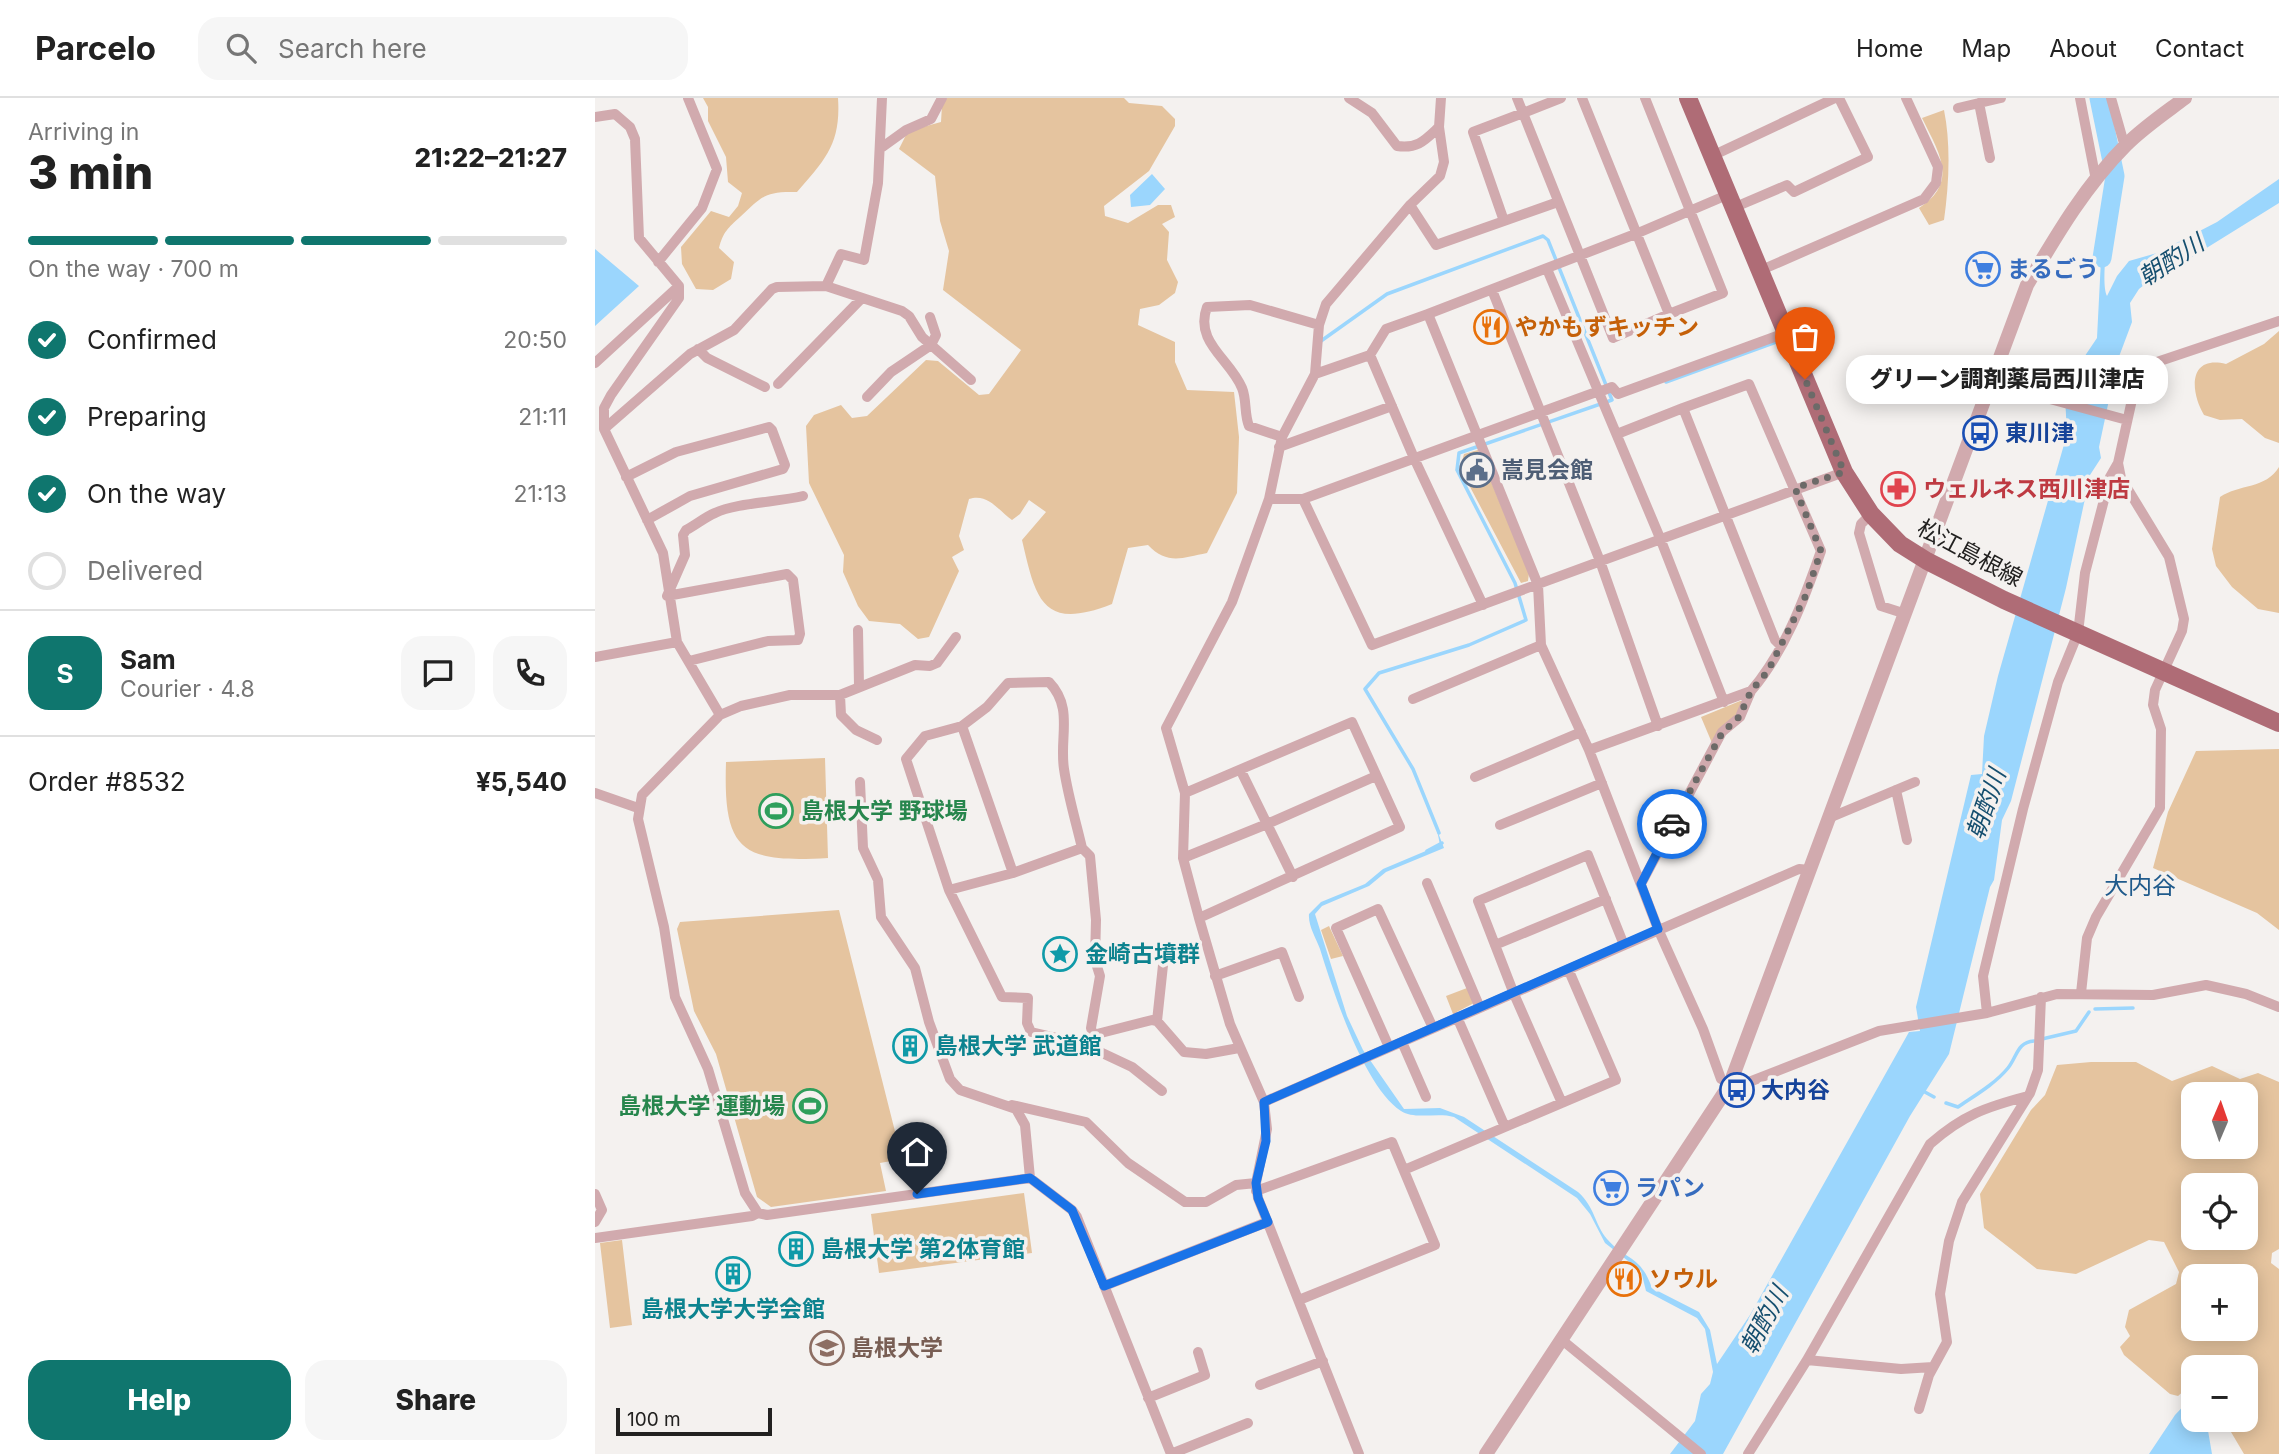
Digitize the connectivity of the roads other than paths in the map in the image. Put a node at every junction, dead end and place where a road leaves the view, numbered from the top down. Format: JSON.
{"nodes":[{"id":1,"x":882,"y":98,"type":"edge"},
{"id":2,"x":942,"y":98,"type":"edge"},
{"id":3,"x":1349,"y":98,"type":"edge"},
{"id":4,"x":1441,"y":98,"type":"edge"},
{"id":5,"x":1517,"y":98,"type":"edge"},
{"id":6,"x":1561,"y":98,"type":"edge"},
{"id":7,"x":1582,"y":98,"type":"edge"},
{"id":8,"x":1645,"y":98,"type":"edge"},
{"id":9,"x":1688,"y":98,"type":"edge"},
{"id":10,"x":1837,"y":98,"type":"edge"},
{"id":11,"x":1906,"y":98,"type":"edge"},
{"id":12,"x":2001,"y":98,"type":"edge"},
{"id":13,"x":2080,"y":98,"type":"edge"},
{"id":14,"x":2111,"y":98,"type":"edge"},
{"id":15,"x":2185,"y":98,"type":"edge"},
{"id":16,"x":688,"y":100,"type":"edge"},
{"id":17,"x":1979,"y":103,"type":"junction"},
{"id":18,"x":1958,"y":108,"type":"dead end"},
{"id":19,"x":1523,"y":113,"type":"junction"},
{"id":20,"x":595,"y":117,"type":"edge"},
{"id":21,"x":1439,"y":127,"type":"junction"},
{"id":22,"x":2123,"y":144,"type":"junction"},
{"id":23,"x":881,"y":148,"type":"junction"},
{"id":24,"x":1712,"y":156,"type":"junction"},
{"id":25,"x":1990,"y":158,"type":"dead end"},
{"id":26,"x":2099,"y":176,"type":"junction"},
{"id":27,"x":1730,"y":201,"type":"junction"},
{"id":28,"x":1558,"y":202,"type":"junction"},
{"id":29,"x":1410,"y":205,"type":"junction"},
{"id":30,"x":1691,"y":211,"type":"junction"},
{"id":31,"x":1504,"y":221,"type":"junction"},
{"id":32,"x":1638,"y":233,"type":"junction"},
{"id":33,"x":1581,"y":256,"type":"junction"},
{"id":34,"x":658,"y":262,"type":"junction"},
{"id":35,"x":1547,"y":269,"type":"junction"},
{"id":36,"x":1759,"y":271,"type":"junction"},
{"id":37,"x":679,"y":286,"type":"junction"},
{"id":38,"x":826,"y":286,"type":"junction"},
{"id":39,"x":1492,"y":290,"type":"junction"},
{"id":40,"x":862,"y":298,"type":"junction"},
{"id":41,"x":1429,"y":314,"type":"junction"},
{"id":42,"x":1669,"y":314,"type":"junction"},
{"id":43,"x":930,"y":317,"type":"dead end"},
{"id":44,"x":2279,"y":321,"type":"edge"},
{"id":45,"x":1319,"y":325,"type":"junction"},
{"id":46,"x":1785,"y":333,"type":"junction"},
{"id":47,"x":931,"y":345,"type":"junction"},
{"id":48,"x":698,"y":349,"type":"junction"},
{"id":49,"x":1370,"y":355,"type":"junction"},
{"id":50,"x":595,"y":363,"type":"edge"},
{"id":51,"x":1315,"y":374,"type":"junction"},
{"id":52,"x":971,"y":380,"type":"dead end"},
{"id":53,"x":1991,"y":383,"type":"junction"},
{"id":54,"x":778,"y":384,"type":"dead end"},
{"id":55,"x":765,"y":387,"type":"dead end"},
{"id":56,"x":1603,"y":394,"type":"junction"},
{"id":57,"x":867,"y":397,"type":"dead end"},
{"id":58,"x":1392,"y":406,"type":"junction"},
{"id":59,"x":1683,"y":408,"type":"junction"},
{"id":60,"x":1543,"y":419,"type":"junction"},
{"id":61,"x":2123,"y":419,"type":"junction"},
{"id":62,"x":604,"y":429,"type":"junction"},
{"id":63,"x":1617,"y":434,"type":"junction"},
{"id":64,"x":1280,"y":442,"type":"junction"},
{"id":65,"x":1480,"y":442,"type":"junction"},
{"id":66,"x":1414,"y":458,"type":"junction"},
{"id":67,"x":2118,"y":463,"type":"junction"},
{"id":68,"x":1844,"y":472,"type":"junction"},
{"id":69,"x":626,"y":477,"type":"junction"},
{"id":70,"x":1795,"y":488,"type":"junction"},
{"id":71,"x":803,"y":496,"type":"dead end"},
{"id":72,"x":1269,"y":499,"type":"junction"},
{"id":73,"x":1303,"y":499,"type":"junction"},
{"id":74,"x":1728,"y":513,"type":"junction"},
{"id":75,"x":1871,"y":514,"type":"junction"},
{"id":76,"x":647,"y":520,"type":"junction"},
{"id":77,"x":1660,"y":538,"type":"junction"},
{"id":78,"x":1600,"y":561,"type":"junction"},
{"id":79,"x":1927,"y":561,"type":"junction"},
{"id":80,"x":1538,"y":585,"type":"junction"},
{"id":81,"x":667,"y":596,"type":"junction"},
{"id":82,"x":1483,"y":605,"type":"junction"},
{"id":83,"x":1906,"y":614,"type":"junction"},
{"id":84,"x":858,"y":629,"type":"dead end"},
{"id":85,"x":2073,"y":631,"type":"junction"},
{"id":86,"x":955,"y":637,"type":"dead end"},
{"id":87,"x":677,"y":642,"type":"junction"},
{"id":88,"x":1541,"y":645,"type":"junction"},
{"id":89,"x":1781,"y":646,"type":"junction"},
{"id":90,"x":595,"y":657,"type":"edge"},
{"id":91,"x":689,"y":662,"type":"junction"},
{"id":92,"x":2164,"y":671,"type":"junction"},
{"id":93,"x":859,"y":686,"type":"junction"},
{"id":94,"x":1751,"y":691,"type":"junction"},
{"id":95,"x":840,"y":695,"type":"junction"},
{"id":96,"x":1413,"y":699,"type":"dead end"},
{"id":97,"x":1724,"y":702,"type":"junction"},
{"id":98,"x":720,"y":715,"type":"junction"},
{"id":99,"x":2279,"y":723,"type":"edge"},
{"id":100,"x":962,"y":726,"type":"junction"},
{"id":101,"x":1658,"y":726,"type":"junction"},
{"id":102,"x":1581,"y":732,"type":"junction"},
{"id":103,"x":877,"y":740,"type":"dead end"},
{"id":104,"x":1589,"y":750,"type":"junction"},
{"id":105,"x":1241,"y":771,"type":"junction"},
{"id":106,"x":1376,"y":775,"type":"junction"},
{"id":107,"x":1475,"y":777,"type":"dead end"},
{"id":108,"x":860,"y":782,"type":"dead end"},
{"id":109,"x":1915,"y":782,"type":"dead end"},
{"id":110,"x":1602,"y":783,"type":"junction"},
{"id":111,"x":1895,"y":790,"type":"junction"},
{"id":112,"x":595,"y":793,"type":"edge"},
{"id":113,"x":1185,"y":793,"type":"junction"},
{"id":114,"x":638,"y":808,"type":"junction"},
{"id":115,"x":1829,"y":818,"type":"junction"},
{"id":116,"x":1267,"y":824,"type":"junction"},
{"id":117,"x":1500,"y":825,"type":"dead end"},
{"id":118,"x":1907,"y":840,"type":"dead end"},
{"id":119,"x":1082,"y":848,"type":"junction"},
{"id":120,"x":1183,"y":858,"type":"junction"},
{"id":121,"x":1810,"y":870,"type":"junction"},
{"id":122,"x":1013,"y":873,"type":"junction"},
{"id":123,"x":1293,"y":877,"type":"junction"},
{"id":124,"x":1427,"y":883,"type":"dead end"},
{"id":125,"x":1641,"y":884,"type":"junction"},
{"id":126,"x":949,"y":890,"type":"junction"},
{"id":127,"x":1606,"y":900,"type":"junction"},
{"id":128,"x":1199,"y":918,"type":"junction"},
{"id":129,"x":1658,"y":929,"type":"junction"},
{"id":130,"x":1495,"y":945,"type":"junction"},
{"id":131,"x":1624,"y":945,"type":"junction"},
{"id":132,"x":1164,"y":956,"type":"dead end"},
{"id":133,"x":1569,"y":971,"type":"junction"},
{"id":134,"x":1215,"y":976,"type":"junction"},
{"id":135,"x":2081,"y":993,"type":"junction"},
{"id":136,"x":1514,"y":994,"type":"junction"},
{"id":137,"x":1300,"y":997,"type":"dead end"},
{"id":138,"x":2041,"y":997,"type":"junction"},
{"id":139,"x":2279,"y":1007,"type":"edge"},
{"id":140,"x":1480,"y":1008,"type":"junction"},
{"id":141,"x":1981,"y":1014,"type":"junction"},
{"id":142,"x":1457,"y":1017,"type":"junction"},
{"id":143,"x":1157,"y":1021,"type":"junction"},
{"id":144,"x":1433,"y":1028,"type":"junction"},
{"id":145,"x":1093,"y":1035,"type":"junction"},
{"id":146,"x":1402,"y":1042,"type":"junction"},
{"id":147,"x":1083,"y":1044,"type":"junction"},
{"id":148,"x":1389,"y":1047,"type":"junction"},
{"id":149,"x":1239,"y":1048,"type":"junction"},
{"id":150,"x":1730,"y":1084,"type":"junction"},
{"id":151,"x":1162,"y":1091,"type":"dead end"},
{"id":152,"x":2028,"y":1096,"type":"junction"},
{"id":153,"x":1426,"y":1097,"type":"dead end"},
{"id":154,"x":1264,"y":1102,"type":"junction"},
{"id":155,"x":1562,"y":1103,"type":"junction"},
{"id":156,"x":1010,"y":1105,"type":"junction"},
{"id":157,"x":1505,"y":1127,"type":"junction"},
{"id":158,"x":1404,"y":1170,"type":"junction"},
{"id":159,"x":1030,"y":1178,"type":"junction"},
{"id":160,"x":1256,"y":1187,"type":"junction"},
{"id":161,"x":595,"y":1194,"type":"edge"},
{"id":162,"x":758,"y":1213,"type":"junction"},
{"id":163,"x":595,"y":1222,"type":"edge"},
{"id":164,"x":1268,"y":1222,"type":"junction"},
{"id":165,"x":595,"y":1238,"type":"edge"},
{"id":166,"x":1104,"y":1286,"type":"junction"},
{"id":167,"x":1300,"y":1300,"type":"junction"},
{"id":168,"x":1562,"y":1340,"type":"junction"},
{"id":169,"x":1198,"y":1352,"type":"dead end"},
{"id":170,"x":1807,"y":1360,"type":"junction"},
{"id":171,"x":1323,"y":1362,"type":"junction"},
{"id":172,"x":1933,"y":1367,"type":"junction"},
{"id":173,"x":1260,"y":1385,"type":"dead end"},
{"id":174,"x":1148,"y":1398,"type":"junction"},
{"id":175,"x":1919,"y":1409,"type":"dead end"},
{"id":176,"x":1248,"y":1423,"type":"dead end"},
{"id":177,"x":1171,"y":1454,"type":"edge"},
{"id":178,"x":1359,"y":1454,"type":"edge"},
{"id":179,"x":1486,"y":1454,"type":"edge"},
{"id":180,"x":1701,"y":1454,"type":"edge"},
{"id":181,"x":1748,"y":1454,"type":"edge"}],
"edges":[{"from":1,"to":23,"type":"street"},
{"from":2,"to":23,"type":"street"},
{"from":3,"to":21,"type":"street"},
{"from":4,"to":21,"type":"street"},
{"from":5,"to":19,"type":"street"},
{"from":6,"to":19,"type":"street"},
{"from":7,"to":32,"type":"street"},
{"from":8,"to":30,"type":"street"},
{"from":9,"to":24,"type":"main road","name":"松江島根線"},
{"from":10,"to":24,"type":"street"},
{"from":10,"to":27,"type":"street"},
{"from":11,"to":36,"type":"street"},
{"from":12,"to":17,"type":"street"},
{"from":13,"to":26,"type":"street"},
{"from":14,"to":22,"type":"street"},
{"from":15,"to":22,"type":"street"},
{"from":16,"to":34,"type":"street"},
{"from":17,"to":18,"type":"street"},
{"from":17,"to":25,"type":"street"},
{"from":19,"to":28,"type":"street"},
{"from":19,"to":31,"type":"street"},
{"from":20,"to":34,"type":"street"},
{"from":21,"to":29,"type":"street"},
{"from":22,"to":26,"type":"street"},
{"from":23,"to":38,"type":"street"},
{"from":24,"to":27,"type":"main road","name":"松江島根線"},
{"from":26,"to":53,"type":"street"},
{"from":27,"to":30,"type":"street"},
{"from":27,"to":36,"type":"main road","name":"松江島根線"},
{"from":28,"to":31,"type":"street"},
{"from":28,"to":33,"type":"street"},
{"from":29,"to":31,"type":"street"},
{"from":29,"to":45,"type":"street"},
{"from":30,"to":32,"type":"street"},
{"from":30,"to":42,"type":"street"},
{"from":32,"to":33,"type":"street"},
{"from":32,"to":42,"type":"street"},
{"from":33,"to":35,"type":"street"},
{"from":33,"to":42,"type":"street"},
{"from":34,"to":37,"type":"street"},
{"from":35,"to":39,"type":"street"},
{"from":35,"to":56,"type":"street"},
{"from":36,"to":46,"type":"main road","name":"松江島根線"},
{"from":37,"to":50,"type":"street"},
{"from":37,"to":62,"type":"street"},
{"from":38,"to":40,"type":"street"},
{"from":38,"to":48,"type":"street"},
{"from":39,"to":41,"type":"street"},
{"from":39,"to":60,"type":"street"},
{"from":40,"to":47,"type":"street"},
{"from":40,"to":54,"type":"street"},
{"from":41,"to":49,"type":"street"},
{"from":41,"to":65,"type":"street"},
{"from":43,"to":47,"type":"street"},
{"from":44,"to":61,"type":"street"},
{"from":45,"to":51,"type":"street"},
{"from":45,"to":64,"type":"street"},
{"from":46,"to":56,"type":"street"},
{"from":46,"to":68,"type":"main road","name":"松江島根線"},
{"from":47,"to":52,"type":"street"},
{"from":47,"to":57,"type":"street"},
{"from":48,"to":55,"type":"street"},
{"from":48,"to":62,"type":"street"},
{"from":49,"to":51,"type":"street"},
{"from":49,"to":58,"type":"street"},
{"from":51,"to":64,"type":"street"},
{"from":53,"to":61,"type":"street"},
{"from":53,"to":79,"type":"street"},
{"from":56,"to":60,"type":"street"},
{"from":56,"to":63,"type":"street"},
{"from":58,"to":64,"type":"street"},
{"from":58,"to":66,"type":"street"},
{"from":59,"to":63,"type":"street"},
{"from":59,"to":70,"type":"street"},
{"from":59,"to":74,"type":"street"},
{"from":60,"to":65,"type":"street"},
{"from":60,"to":78,"type":"street"},
{"from":61,"to":67,"type":"street"},
{"from":62,"to":69,"type":"street"},
{"from":63,"to":77,"type":"street"},
{"from":64,"to":72,"type":"street"},
{"from":65,"to":66,"type":"street"},
{"from":65,"to":80,"type":"street"},
{"from":66,"to":73,"type":"street"},
{"from":66,"to":82,"type":"street"},
{"from":67,"to":85,"type":"street"},
{"from":67,"to":92,"type":"street"},
{"from":68,"to":70,"type":"street"},
{"from":68,"to":75,"type":"main road","name":"松江島根線"},
{"from":69,"to":76,"type":"street"},
{"from":69,"to":76,"type":"street"},
{"from":70,"to":74,"type":"street"},
{"from":70,"to":89,"type":"street"},
{"from":71,"to":81,"type":"street"},
{"from":72,"to":73,"type":"street"},
{"from":72,"to":113,"type":"street"},
{"from":73,"to":82,"type":"street"},
{"from":74,"to":77,"type":"street"},
{"from":74,"to":89,"type":"street"},
{"from":75,"to":79,"type":"main road","name":"松江島根線"},
{"from":75,"to":83,"type":"street"},
{"from":76,"to":81,"type":"street"},
{"from":77,"to":78,"type":"street"},
{"from":77,"to":97,"type":"street"},
{"from":78,"to":80,"type":"street"},
{"from":78,"to":101,"type":"street"},
{"from":79,"to":83,"type":"street"},
{"from":79,"to":85,"type":"main road","name":"松江島根線"},
{"from":80,"to":82,"type":"street"},
{"from":80,"to":88,"type":"street"},
{"from":81,"to":87,"type":"street"},
{"from":81,"to":91,"type":"street"},
{"from":83,"to":115,"type":"street"},
{"from":84,"to":93,"type":"street"},
{"from":85,"to":92,"type":"main road","name":"松江島根線"},
{"from":85,"to":141,"type":"street"},
{"from":86,"to":93,"type":"street"},
{"from":87,"to":90,"type":"street"},
{"from":87,"to":91,"type":"street"},
{"from":88,"to":96,"type":"street"},
{"from":88,"to":102,"type":"street"},
{"from":89,"to":94,"type":"street"},
{"from":91,"to":98,"type":"street"},
{"from":92,"to":99,"type":"main road","name":"松江島根線"},
{"from":92,"to":135,"type":"street"},
{"from":93,"to":95,"type":"street"},
{"from":94,"to":97,"type":"street"},
{"from":94,"to":125,"type":"street"},
{"from":95,"to":98,"type":"street"},
{"from":95,"to":103,"type":"street"},
{"from":97,"to":101,"type":"street"},
{"from":98,"to":114,"type":"street"},
{"from":100,"to":119,"type":"street"},
{"from":100,"to":122,"type":"street"},
{"from":100,"to":126,"type":"street"},
{"from":101,"to":104,"type":"street"},
{"from":102,"to":104,"type":"street"},
{"from":102,"to":107,"type":"street"},
{"from":104,"to":110,"type":"street"},
{"from":105,"to":106,"type":"street"},
{"from":105,"to":113,"type":"street"},
{"from":105,"to":116,"type":"street"},
{"from":106,"to":116,"type":"street"},
{"from":106,"to":123,"type":"street"},
{"from":108,"to":156,"type":"street"},
{"from":109,"to":111,"type":"street"},
{"from":110,"to":117,"type":"street"},
{"from":110,"to":125,"type":"street"},
{"from":111,"to":115,"type":"street"},
{"from":111,"to":118,"type":"street"},
{"from":112,"to":114,"type":"street"},
{"from":113,"to":120,"type":"street"},
{"from":114,"to":162,"type":"street"},
{"from":115,"to":121,"type":"street"},
{"from":116,"to":120,"type":"street"},
{"from":116,"to":123,"type":"street"},
{"from":119,"to":122,"type":"street"},
{"from":119,"to":145,"type":"street"},
{"from":120,"to":128,"type":"street"},
{"from":121,"to":129,"type":"street"},
{"from":121,"to":150,"type":"street"},
{"from":122,"to":126,"type":"street"},
{"from":123,"to":128,"type":"street"},
{"from":124,"to":140,"type":"street"},
{"from":125,"to":129,"type":"street"},
{"from":126,"to":147,"type":"street"},
{"from":127,"to":130,"type":"street"},
{"from":127,"to":130,"type":"street"},
{"from":127,"to":131,"type":"street"},
{"from":128,"to":134,"type":"street"},
{"from":129,"to":131,"type":"street"},
{"from":129,"to":150,"type":"street"},
{"from":130,"to":136,"type":"street"},
{"from":131,"to":133,"type":"street"},
{"from":132,"to":143,"type":"street"},
{"from":133,"to":136,"type":"street"},
{"from":133,"to":155,"type":"street"},
{"from":134,"to":137,"type":"street"},
{"from":134,"to":149,"type":"street"},
{"from":135,"to":138,"type":"street"},
{"from":135,"to":139,"type":"street"},
{"from":136,"to":140,"type":"street"},
{"from":136,"to":155,"type":"street"},
{"from":138,"to":141,"type":"street"},
{"from":138,"to":152,"type":"street"},
{"from":140,"to":142,"type":"street"},
{"from":141,"to":150,"type":"street"},
{"from":142,"to":144,"type":"street"},
{"from":142,"to":157,"type":"street"},
{"from":143,"to":145,"type":"street"},
{"from":143,"to":149,"type":"street"},
{"from":144,"to":146,"type":"street"},
{"from":144,"to":148,"type":"street"},
{"from":145,"to":147,"type":"street"},
{"from":146,"to":148,"type":"street"},
{"from":146,"to":153,"type":"street"},
{"from":147,"to":151,"type":"street"},
{"from":148,"to":154,"type":"street"},
{"from":149,"to":154,"type":"street"},
{"from":150,"to":168,"type":"street"},
{"from":152,"to":170,"type":"street"},
{"from":152,"to":172,"type":"street"},
{"from":154,"to":160,"type":"street"},
{"from":155,"to":157,"type":"street"},
{"from":156,"to":159,"type":"street"},
{"from":156,"to":160,"type":"street"},
{"from":157,"to":158,"type":"street"},
{"from":158,"to":160,"type":"street"},
{"from":158,"to":167,"type":"street"},
{"from":159,"to":162,"type":"street"},
{"from":159,"to":166,"type":"street"},
{"from":160,"to":164,"type":"street"},
{"from":161,"to":163,"type":"street"},
{"from":162,"to":165,"type":"street"},
{"from":164,"to":166,"type":"street"},
{"from":164,"to":167,"type":"street"},
{"from":166,"to":174,"type":"street"},
{"from":167,"to":171,"type":"street"},
{"from":168,"to":179,"type":"street"},
{"from":168,"to":180,"type":"street"},
{"from":169,"to":174,"type":"street"},
{"from":170,"to":172,"type":"street"},
{"from":170,"to":181,"type":"street"},
{"from":171,"to":173,"type":"street"},
{"from":171,"to":178,"type":"street"},
{"from":172,"to":175,"type":"street"},
{"from":174,"to":177,"type":"street"},
{"from":176,"to":177,"type":"street"}]}
